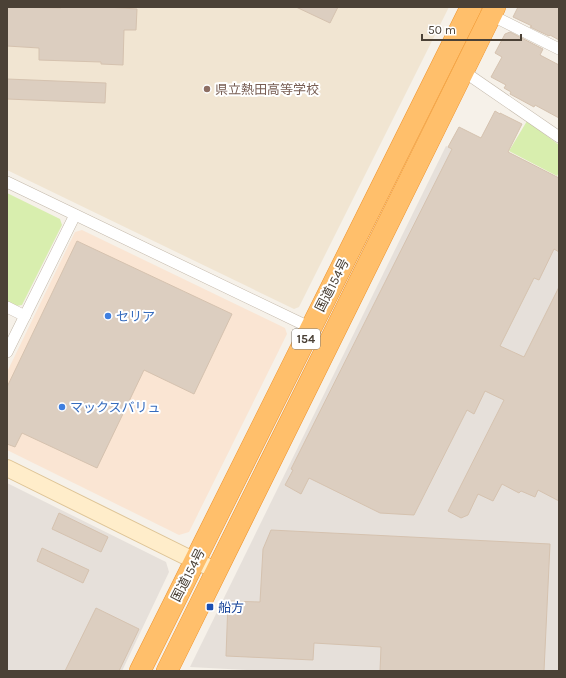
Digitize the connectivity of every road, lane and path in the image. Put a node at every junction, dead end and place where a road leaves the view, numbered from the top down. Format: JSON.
{"nodes":[{"id":1,"x":471,"y":7,"type":"edge"},
{"id":2,"x":493,"y":11,"type":"edge"},
{"id":3,"x":559,"y":49,"type":"edge"},
{"id":4,"x":463,"y":71,"type":"junction"},
{"id":5,"x":559,"y":137,"type":"edge"},
{"id":6,"x":7,"y":182,"type":"edge"},
{"id":7,"x":75,"y":215,"type":"junction"},
{"id":8,"x":7,"y":307,"type":"edge"},
{"id":9,"x":25,"y":316,"type":"junction"},
{"id":10,"x":311,"y":328,"type":"junction"},
{"id":11,"x":7,"y":352,"type":"edge"},
{"id":12,"x":7,"y":468,"type":"edge"},
{"id":13,"x":195,"y":561,"type":"junction"},
{"id":14,"x":216,"y":570,"type":"junction"},
{"id":15,"x":142,"y":671,"type":"edge"},
{"id":16,"x":167,"y":671,"type":"edge"}],
"edges":[{"from":1,"to":10,"type":"highway","name":"国道154号","number":"154"},
{"from":2,"to":3,"type":"street"},
{"from":2,"to":4,"type":"highway","name":"国道154号","number":"154"},
{"from":4,"to":5,"type":"street"},
{"from":4,"to":14,"type":"highway","name":"国道154号","number":"154"},
{"from":6,"to":7,"type":"street"},
{"from":7,"to":9,"type":"street"},
{"from":7,"to":10,"type":"street"},
{"from":8,"to":9,"type":"street"},
{"from":9,"to":11,"type":"street"},
{"from":10,"to":13,"type":"highway","name":"国道154号","number":"154"},
{"from":12,"to":13,"type":"street"},
{"from":13,"to":14,"type":"street"},
{"from":13,"to":15,"type":"highway","name":"国道154号","number":"154"},
{"from":14,"to":16,"type":"highway","name":"国道154号","number":"154"}]}
